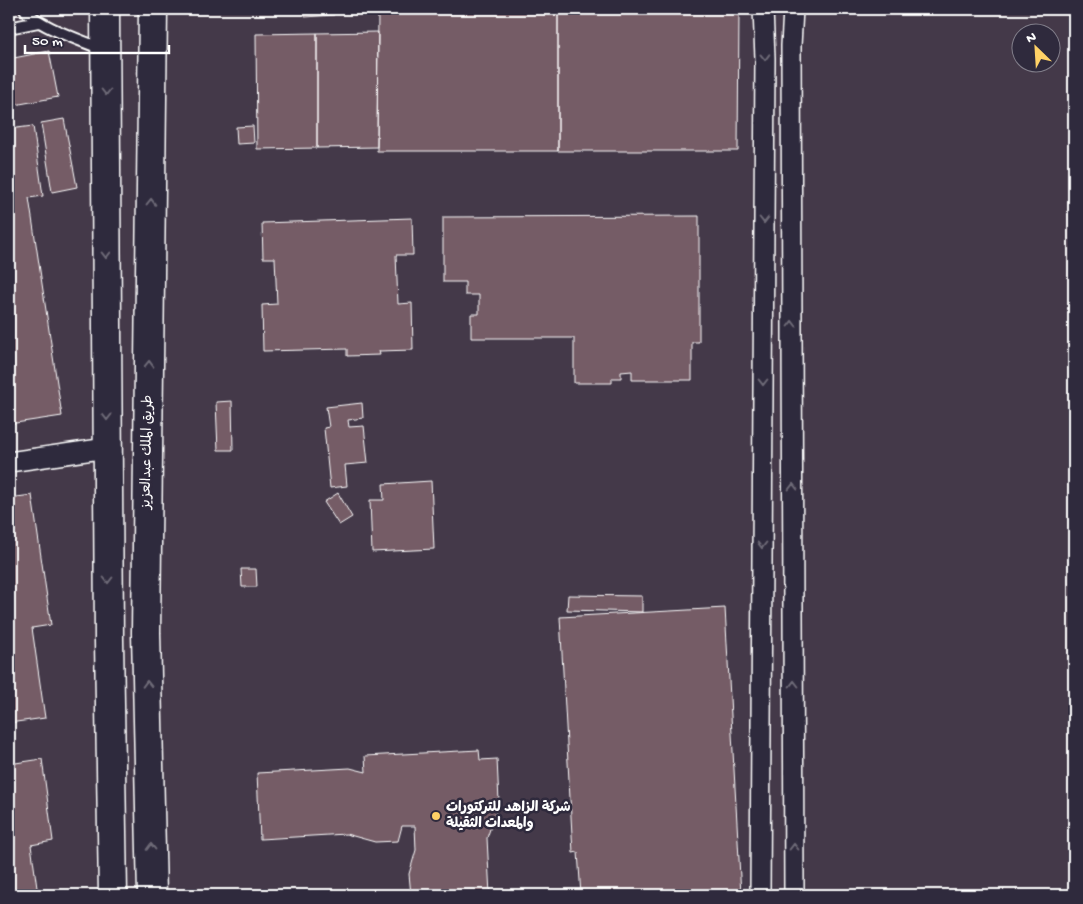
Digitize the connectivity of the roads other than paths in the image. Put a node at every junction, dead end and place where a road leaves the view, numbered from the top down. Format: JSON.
{"nodes":[{"id":1,"x":25,"y":9,"type":"edge"},
{"id":2,"x":105,"y":9,"type":"edge"},
{"id":3,"x":153,"y":9,"type":"edge"},
{"id":4,"x":763,"y":9,"type":"edge"},
{"id":5,"x":793,"y":9,"type":"edge"},
{"id":6,"x":38,"y":22,"type":"junction"},
{"id":7,"x":9,"y":28,"type":"edge"},
{"id":8,"x":105,"y":50,"type":"junction"},
{"id":9,"x":107,"y":448,"type":"junction"},
{"id":10,"x":9,"y":462,"type":"edge"},
{"id":11,"x":112,"y":895,"type":"edge"},
{"id":12,"x":152,"y":895,"type":"edge"},
{"id":13,"x":760,"y":895,"type":"edge"},
{"id":14,"x":794,"y":895,"type":"edge"}],
"edges":[{"from":1,"to":6,"type":"lane"},
{"from":2,"to":8,"type":"highway"},
{"from":12,"to":3,"type":"highway","name":"طريق الملك عبدالعزيز","one_way":true},
{"from":4,"to":13,"type":"street","one_way":true},
{"from":14,"to":5,"type":"street","one_way":true},
{"from":6,"to":7,"type":"lane"},
{"from":6,"to":8,"type":"lane"},
{"from":8,"to":9,"type":"highway","one_way":true},
{"from":9,"to":10,"type":"street"},
{"from":9,"to":11,"type":"highway","one_way":true}]}
